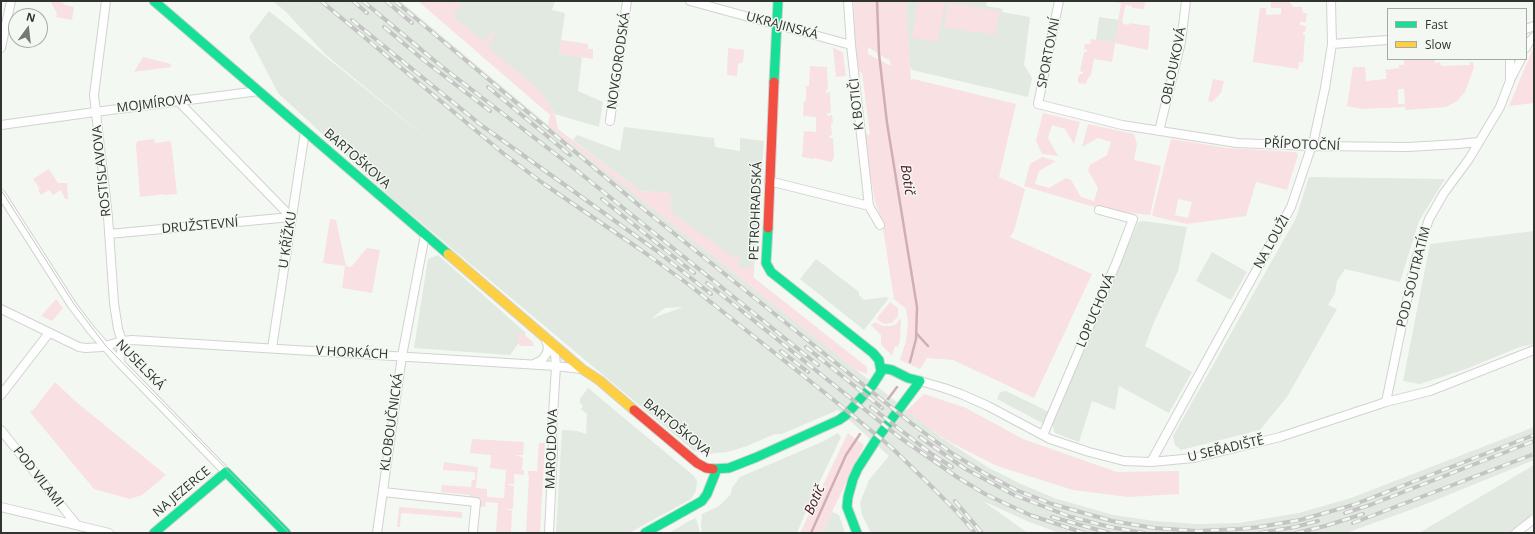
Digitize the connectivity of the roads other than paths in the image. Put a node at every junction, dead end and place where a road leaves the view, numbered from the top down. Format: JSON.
{"nodes":[{"id":1,"x":11,"y":1,"type":"edge"},
{"id":2,"x":106,"y":1,"type":"edge"},
{"id":3,"x":154,"y":1,"type":"edge"},
{"id":4,"x":627,"y":1,"type":"edge"},
{"id":5,"x":690,"y":1,"type":"edge"},
{"id":6,"x":778,"y":1,"type":"edge"},
{"id":7,"x":848,"y":1,"type":"edge"},
{"id":8,"x":1059,"y":1,"type":"edge"},
{"id":9,"x":1186,"y":1,"type":"edge"},
{"id":10,"x":1331,"y":1,"type":"edge"},
{"id":11,"x":777,"y":24,"type":"junction"},
{"id":12,"x":1534,"y":37,"type":"edge"},
{"id":13,"x":1387,"y":40,"type":"edge"},
{"id":14,"x":1332,"y":44,"type":"junction"},
{"id":15,"x":851,"y":45,"type":"junction"},
{"id":16,"x":1527,"y":46,"type":"edge"},
{"id":17,"x":1,"y":48,"type":"edge"},
{"id":18,"x":1510,"y":60,"type":"edge"},
{"id":19,"x":1521,"y":60,"type":"edge"},
{"id":20,"x":1510,"y":80,"type":"junction"},
{"id":21,"x":259,"y":91,"type":"junction"},
{"id":22,"x":178,"y":101,"type":"junction"},
{"id":23,"x":1038,"y":104,"type":"joint"},
{"id":24,"x":95,"y":112,"type":"junction"},
{"id":25,"x":610,"y":121,"type":"dead end"},
{"id":26,"x":1,"y":125,"type":"edge"},
{"id":27,"x":305,"y":131,"type":"junction"},
{"id":28,"x":1159,"y":131,"type":"junction"},
{"id":29,"x":1478,"y":142,"type":"junction"},
{"id":30,"x":1311,"y":146,"type":"junction"},
{"id":31,"x":769,"y":181,"type":"junction"},
{"id":32,"x":1,"y":194,"type":"edge"},
{"id":33,"x":869,"y":206,"type":"junction"},
{"id":34,"x":1098,"y":210,"type":"dead end"},
{"id":35,"x":291,"y":218,"type":"junction"},
{"id":36,"x":880,"y":225,"type":"dead end"},
{"id":37,"x":109,"y":234,"type":"junction"},
{"id":38,"x":425,"y":234,"type":"junction"},
{"id":39,"x":1,"y":309,"type":"edge"},
{"id":40,"x":49,"y":333,"type":"junction"},
{"id":41,"x":543,"y":336,"type":"junction"},
{"id":42,"x":122,"y":341,"type":"junction"},
{"id":43,"x":104,"y":346,"type":"junction"},
{"id":44,"x":272,"y":348,"type":"junction"},
{"id":45,"x":1534,"y":350,"type":"edge"},
{"id":46,"x":402,"y":356,"type":"junction"},
{"id":47,"x":120,"y":363,"type":"junction"},
{"id":48,"x":531,"y":364,"type":"junction"},
{"id":49,"x":556,"y":366,"type":"junction"},
{"id":50,"x":881,"y":368,"type":"junction"},
{"id":51,"x":582,"y":369,"type":"junction"},
{"id":52,"x":920,"y":381,"type":"junction"},
{"id":53,"x":1,"y":396,"type":"edge"},
{"id":54,"x":1386,"y":402,"type":"junction"},
{"id":55,"x":1,"y":430,"type":"edge"},
{"id":56,"x":1043,"y":435,"type":"junction"},
{"id":57,"x":1151,"y":462,"type":"junction"},
{"id":58,"x":717,"y":469,"type":"junction"},
{"id":59,"x":226,"y":472,"type":"junction"},
{"id":60,"x":382,"y":492,"type":"junction"},
{"id":61,"x":1,"y":507,"type":"edge"},
{"id":62,"x":1534,"y":519,"type":"edge"},
{"id":63,"x":76,"y":524,"type":"junction"},
{"id":64,"x":473,"y":532,"type":"edge"},
{"id":65,"x":109,"y":533,"type":"edge"},
{"id":66,"x":154,"y":533,"type":"edge"},
{"id":67,"x":286,"y":533,"type":"edge"},
{"id":68,"x":377,"y":533,"type":"edge"},
{"id":69,"x":549,"y":533,"type":"edge"},
{"id":70,"x":646,"y":533,"type":"edge"},
{"id":71,"x":857,"y":533,"type":"edge"},
{"id":72,"x":1516,"y":533,"type":"edge"}],
"edges":[{"from":1,"to":17,"type":"street"},
{"from":2,"to":24,"type":"street","name":"ROSTISLAVOVA"},
{"from":3,"to":21,"type":"street","name":"BARTOŠKOVA"},
{"from":4,"to":25,"type":"street","name":"NOVGORODSKÁ"},
{"from":5,"to":11,"type":"street","name":"UKRAJINSKÁ"},
{"from":6,"to":11,"type":"street","name":"PETROHRADSKÁ"},
{"from":7,"to":15,"type":"street","name":"K BOTIČI"},
{"from":8,"to":23,"type":"street","name":"SPORTOVNÍ"},
{"from":9,"to":28,"type":"street","name":"OBLOUKOVÁ"},
{"from":10,"to":14,"type":"street","name":"NA LOUŽI"},
{"from":11,"to":15,"type":"street","name":"UKRAJINSKÁ"},
{"from":11,"to":31,"type":"street","name":"PETROHRADSKÁ"},
{"from":12,"to":16,"type":"street"},
{"from":13,"to":14,"type":"street"},
{"from":14,"to":30,"type":"street","name":"NA LOUŽI"},
{"from":15,"to":33,"type":"street","name":"K BOTIČI"},
{"from":18,"to":20,"type":"street"},
{"from":19,"to":20,"type":"street"},
{"from":20,"to":29,"type":"street"},
{"from":21,"to":22,"type":"street","name":"MOJMÍROVA"},
{"from":21,"to":27,"type":"street","name":"BARTOŠKOVA"},
{"from":22,"to":24,"type":"street","name":"MOJMÍROVA"},
{"from":22,"to":35,"type":"street"},
{"from":23,"to":28,"type":"street","name":"PŘÍPOTOČNÍ"},
{"from":24,"to":26,"type":"street","name":"MOJMÍROVA"},
{"from":24,"to":37,"type":"street","name":"ROSTISLAVOVA"},
{"from":27,"to":35,"type":"street","name":"U KŘÍŽKU"},
{"from":27,"to":38,"type":"street","name":"BARTOŠKOVA"},
{"from":28,"to":30,"type":"street","name":"PŘÍPOTOČNÍ"},
{"from":29,"to":30,"type":"street","name":"PŘÍPOTOČNÍ"},
{"from":29,"to":54,"type":"street","name":"POD SOUTRATÍM"},
{"from":30,"to":57,"type":"street","name":"NA LOUŽI"},
{"from":31,"to":33,"type":"street"},
{"from":31,"to":50,"type":"street","name":"PETROHRADSKÁ"},
{"from":32,"to":43,"type":"street","name":"NUSELSKÁ"},
{"from":33,"to":36,"type":"street","name":"K BOTIČI"},
{"from":34,"to":56,"type":"street","name":"LOPUCHOVÁ"},
{"from":35,"to":37,"type":"street","name":"DRUŽSTEVNÍ"},
{"from":35,"to":44,"type":"street","name":"U KŘÍŽKU"},
{"from":37,"to":42,"type":"street","name":"ROSTISLAVOVA"},
{"from":38,"to":41,"type":"street","name":"BARTOŠKOVA"},
{"from":38,"to":46,"type":"street","name":"KLOBOUČNICKÁ"},
{"from":39,"to":40,"type":"street","name":"V HORKÁCH"},
{"from":40,"to":43,"type":"street","name":"V HORKÁCH"},
{"from":40,"to":53,"type":"street"},
{"from":41,"to":48,"type":"street"},
{"from":41,"to":49,"type":"street","name":"BARTOŠKOVA"},
{"from":41,"to":51,"type":"street","name":"BARTOŠKOVA"},
{"from":42,"to":43,"type":"street","name":"V HORKÁCH"},
{"from":42,"to":44,"type":"street","name":"V HORKÁCH"},
{"from":42,"to":47,"type":"street"},
{"from":43,"to":47,"type":"street","name":"NUSELSKÁ"},
{"from":44,"to":46,"type":"street","name":"V HORKÁCH"},
{"from":45,"to":54,"type":"street","name":"U SEŘADIŠTĚ"},
{"from":46,"to":48,"type":"street","name":"V HORKÁCH"},
{"from":46,"to":60,"type":"street","name":"KLOBOUČNICKÁ"},
{"from":47,"to":59,"type":"street","name":"NUSELSKÁ"},
{"from":48,"to":49,"type":"street","name":"V HORKÁCH"},
{"from":49,"to":51,"type":"street","name":"V HORKÁCH"},
{"from":49,"to":69,"type":"street","name":"MAROLDOVA"},
{"from":50,"to":52,"type":"street"},
{"from":50,"to":58,"type":"street","name":"BARTOŠKOVA"},
{"from":51,"to":58,"type":"street","name":"BARTOŠKOVA"},
{"from":52,"to":56,"type":"street","name":"U SEŘADIŠTĚ"},
{"from":52,"to":71,"type":"street"},
{"from":54,"to":57,"type":"street","name":"U SEŘADIŠTĚ"},
{"from":55,"to":63,"type":"street","name":"POD VILAMI"},
{"from":56,"to":57,"type":"street","name":"U SEŘADIŠTĚ"},
{"from":58,"to":70,"type":"street"},
{"from":59,"to":66,"type":"street","name":"NA JEZERCE"},
{"from":59,"to":67,"type":"street","name":"NUSELSKÁ"},
{"from":60,"to":64,"type":"street"},
{"from":60,"to":68,"type":"street","name":"KLOBOUČNICKÁ"},
{"from":61,"to":63,"type":"street"},
{"from":62,"to":72,"type":"street"},
{"from":63,"to":65,"type":"street"}]}
